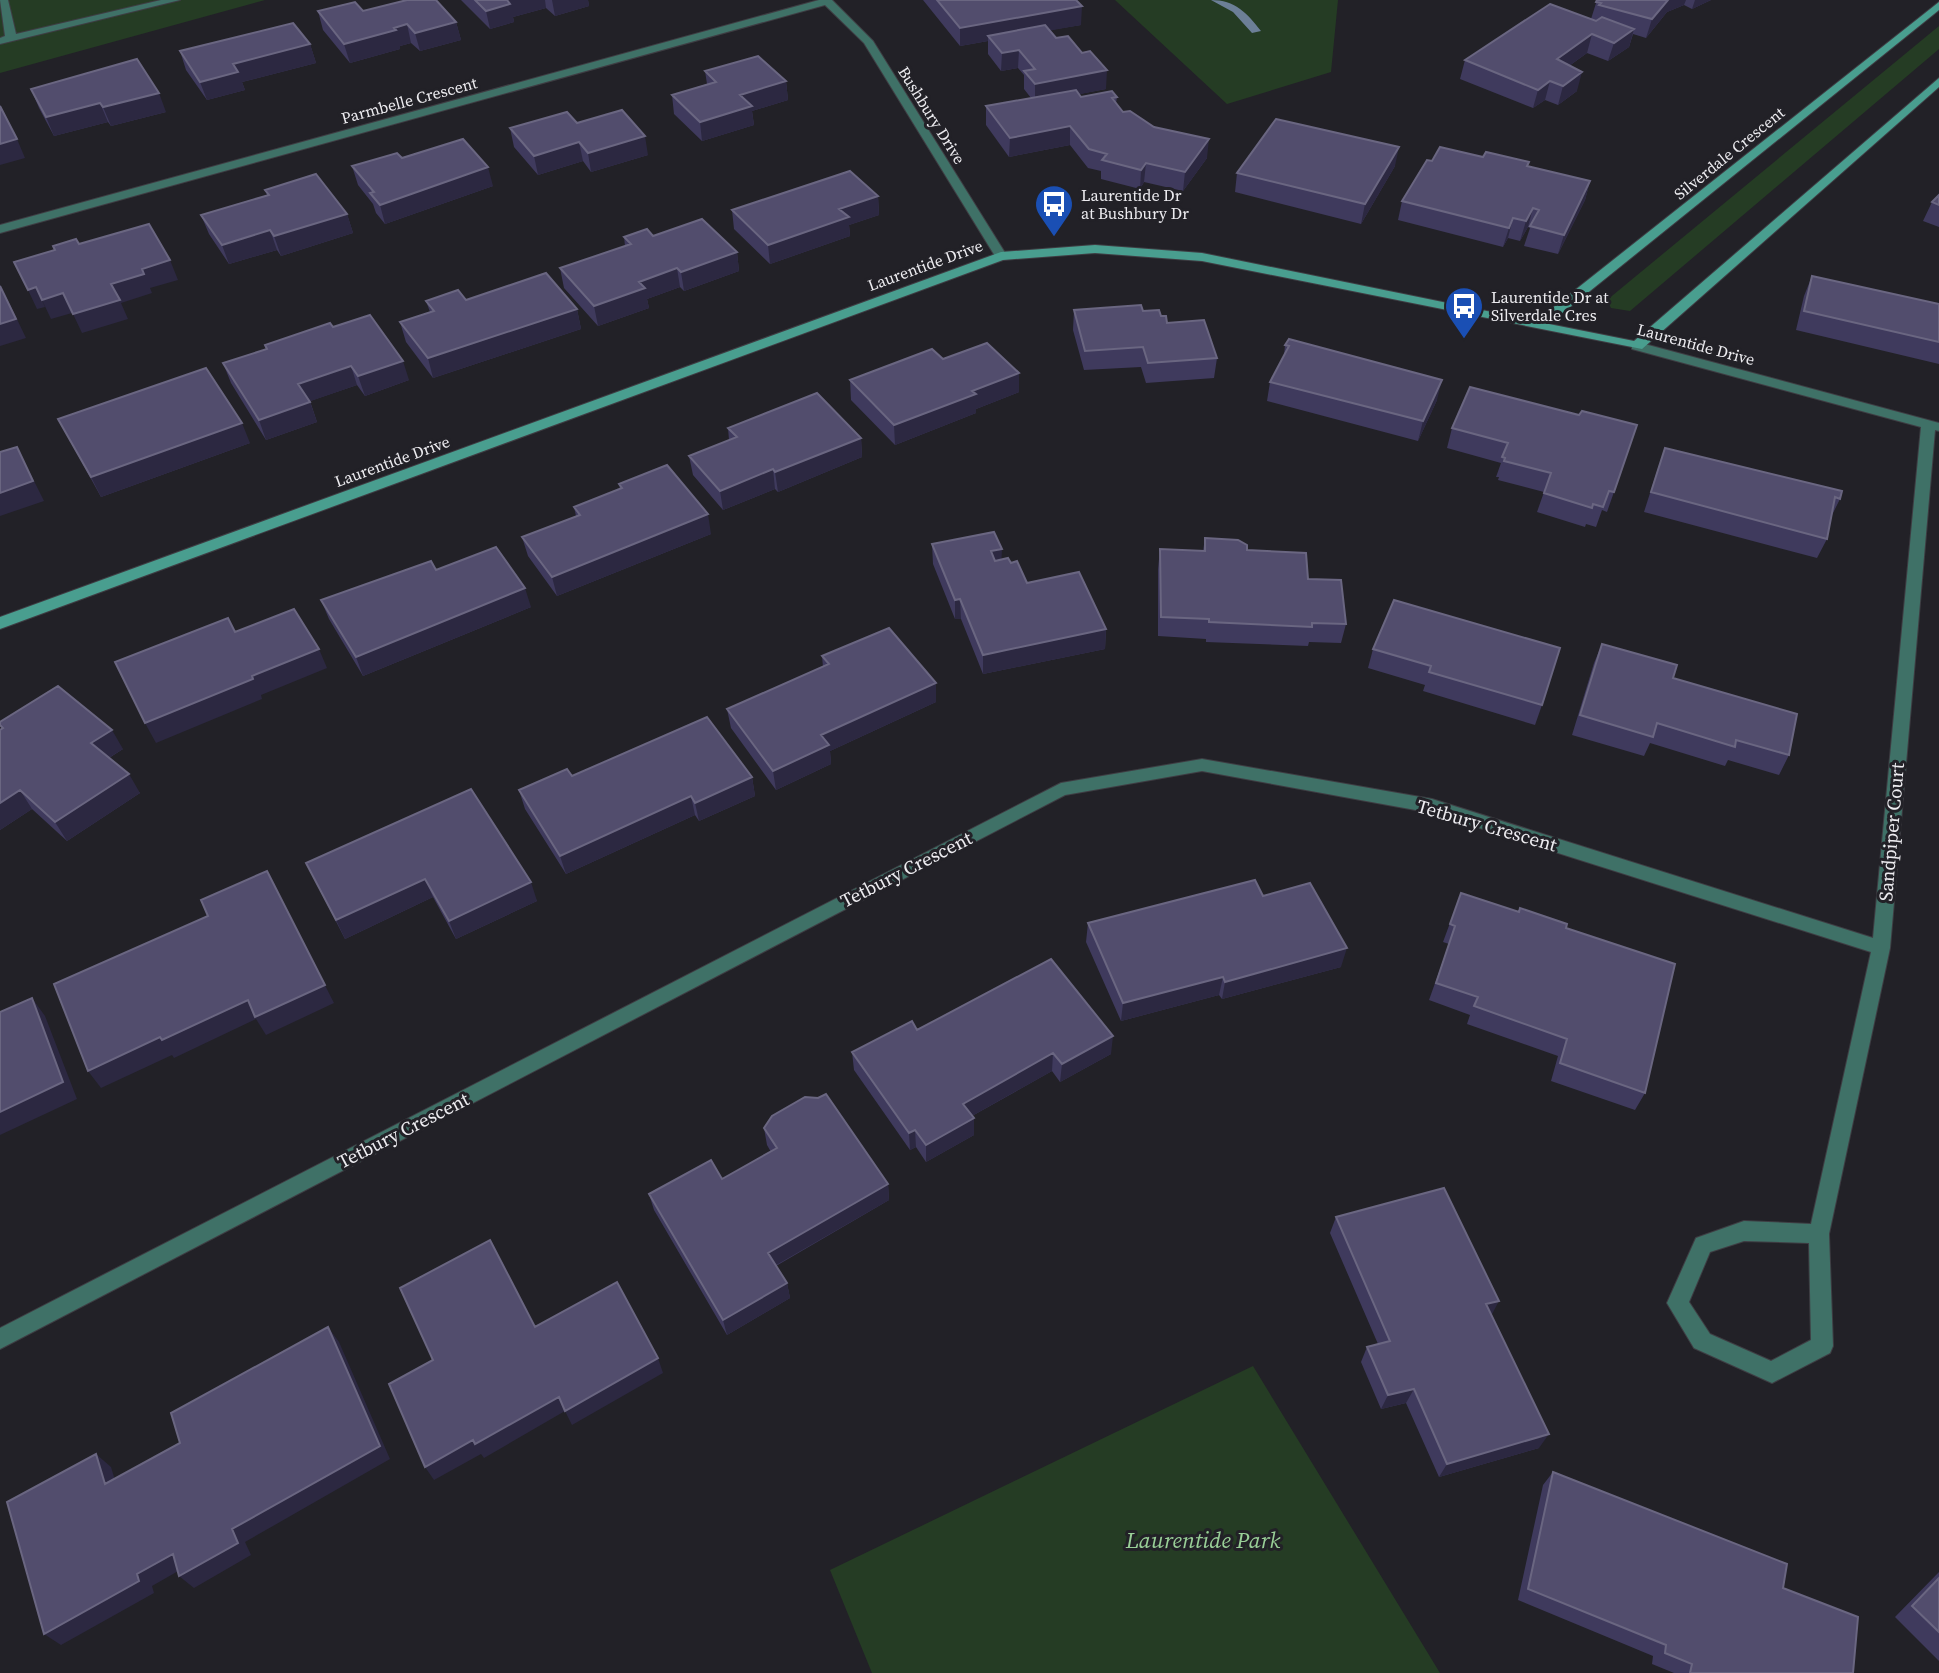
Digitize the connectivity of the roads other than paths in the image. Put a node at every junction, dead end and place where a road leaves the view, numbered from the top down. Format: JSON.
{"nodes":[{"id":1,"x":3,"y":0,"type":"edge"},
{"id":2,"x":175,"y":0,"type":"edge"},
{"id":3,"x":826,"y":0,"type":"edge"},
{"id":4,"x":1939,"y":5,"type":"edge"},
{"id":5,"x":6,"y":39,"type":"edge"},
{"id":6,"x":1939,"y":80,"type":"edge"},
{"id":7,"x":0,"y":229,"type":"edge"},
{"id":8,"x":1001,"y":256,"type":"junction"},
{"id":9,"x":1538,"y":326,"type":"junction"},
{"id":10,"x":1637,"y":346,"type":"junction"},
{"id":11,"x":1934,"y":426,"type":"edge"},
{"id":12,"x":0,"y":623,"type":"edge"},
{"id":13,"x":1881,"y":948,"type":"junction"},
{"id":14,"x":1819,"y":1234,"type":"junction"},
{"id":15,"x":0,"y":1339,"type":"edge"}],
"edges":[{"from":1,"to":5,"type":"street"},
{"from":2,"to":5,"type":"street"},
{"from":3,"to":7,"type":"street","name":"Parmbelle Crescent"},
{"from":3,"to":8,"type":"street","name":"Bushbury Drive"},
{"from":4,"to":9,"type":"street","name":"Silverdale Crescent"},
{"from":6,"to":10,"type":"street"},
{"from":8,"to":9,"type":"street","name":"Laurentide Drive"},
{"from":8,"to":12,"type":"street","name":"Laurentide Drive"},
{"from":9,"to":10,"type":"street","name":"Laurentide Drive"},
{"from":10,"to":11,"type":"street","name":"Laurentide Drive"},
{"from":11,"to":13,"type":"street","name":"Sandpiper Court"},
{"from":13,"to":14,"type":"street","name":"Sandpiper Court"},
{"from":13,"to":15,"type":"street","name":"Tetbury Crescent"},
{"from":14,"to":14,"type":"street","name":"Sandpiper Court"}]}
